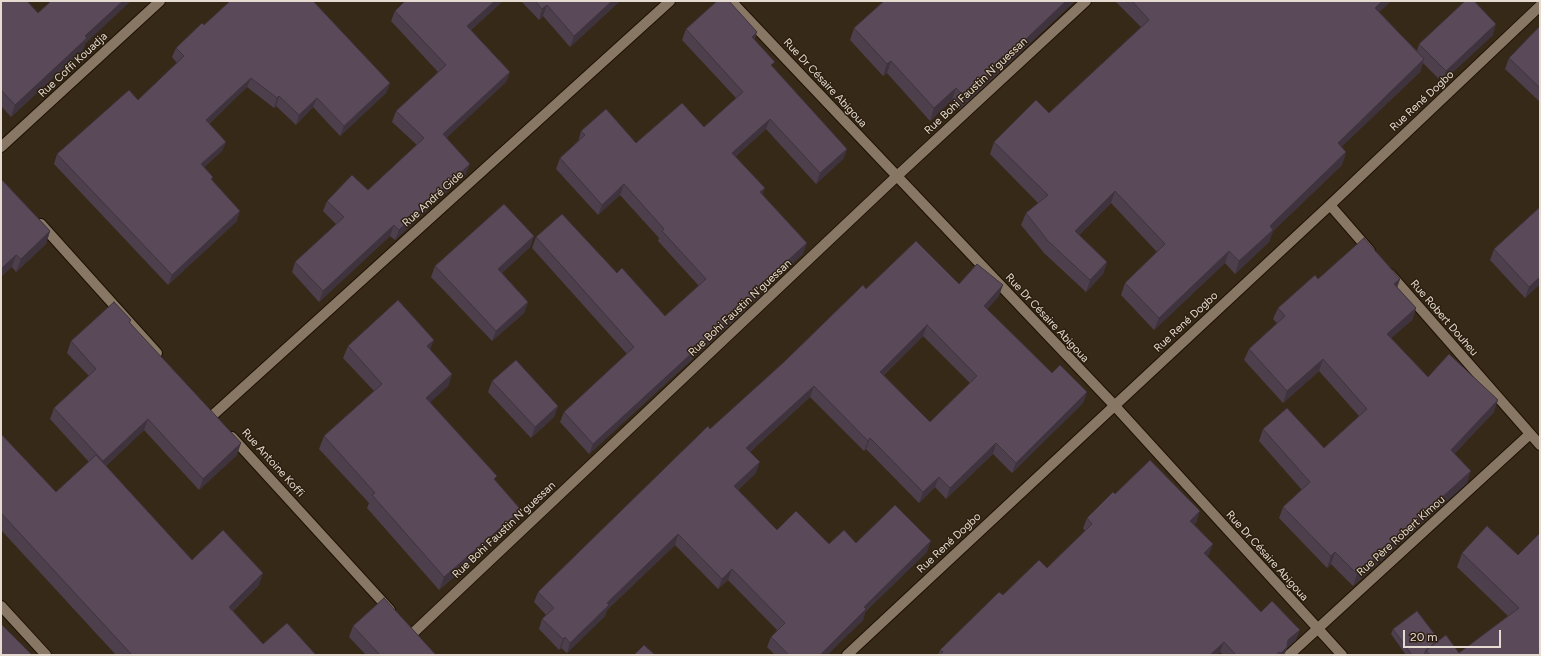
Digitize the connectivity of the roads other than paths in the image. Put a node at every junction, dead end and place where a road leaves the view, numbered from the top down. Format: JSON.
{"nodes":[{"id":1,"x":160,"y":1,"type":"edge"},
{"id":2,"x":670,"y":1,"type":"edge"},
{"id":3,"x":731,"y":1,"type":"edge"},
{"id":4,"x":1086,"y":1,"type":"edge"},
{"id":5,"x":1540,"y":6,"type":"edge"},
{"id":6,"x":1,"y":147,"type":"edge"},
{"id":7,"x":897,"y":176,"type":"junction"},
{"id":8,"x":1330,"y":205,"type":"junction"},
{"id":9,"x":33,"y":215,"type":"edge"},
{"id":10,"x":165,"y":362,"type":"edge"},
{"id":11,"x":1114,"y":406,"type":"junction"},
{"id":12,"x":216,"y":418,"type":"joint"},
{"id":13,"x":1530,"y":434,"type":"junction"},
{"id":14,"x":1540,"y":445,"type":"edge"},
{"id":15,"x":1,"y":606,"type":"edge"},
{"id":16,"x":396,"y":616,"type":"edge"},
{"id":17,"x":1317,"y":629,"type":"junction"},
{"id":18,"x":412,"y":633,"type":"edge"},
{"id":19,"x":46,"y":655,"type":"edge"},
{"id":20,"x":847,"y":655,"type":"edge"},
{"id":21,"x":1289,"y":655,"type":"edge"},
{"id":22,"x":1342,"y":655,"type":"edge"}],
"edges":[{"from":1,"to":6,"type":"street","name":"Rue Coffi Kouadja"},
{"from":2,"to":12,"type":"street","name":"Rue André Gide"},
{"from":3,"to":7,"type":"street","name":"Rue Dr Césaire Abigoua"},
{"from":4,"to":7,"type":"street","name":"Rue Bohi Faustin N'guessan"},
{"from":5,"to":8,"type":"street","name":"Rue René Dogbo"},
{"from":7,"to":11,"type":"street","name":"Rue Dr Césaire Abigoua"},
{"from":7,"to":18,"type":"street","name":"Rue Bohi Faustin N'guessan"},
{"from":8,"to":11,"type":"street","name":"Rue René Dogbo"},
{"from":8,"to":13,"type":"street","name":"Rue Robert Douheu"},
{"from":9,"to":10,"type":"street"},
{"from":11,"to":17,"type":"street","name":"Rue Dr Césaire Abigoua"},
{"from":11,"to":20,"type":"street","name":"Rue René Dogbo"},
{"from":12,"to":16,"type":"street","name":"Rue Antoine Koffi"},
{"from":13,"to":14,"type":"street","name":"Rue Robert Douheu"},
{"from":13,"to":17,"type":"street","name":"Rue Père Robert Kimou"},
{"from":15,"to":19,"type":"street"},
{"from":17,"to":21,"type":"street","name":"Rue Père Robert Kimou"},
{"from":17,"to":22,"type":"street","name":"Rue Dr Césaire Abigoua"}]}
